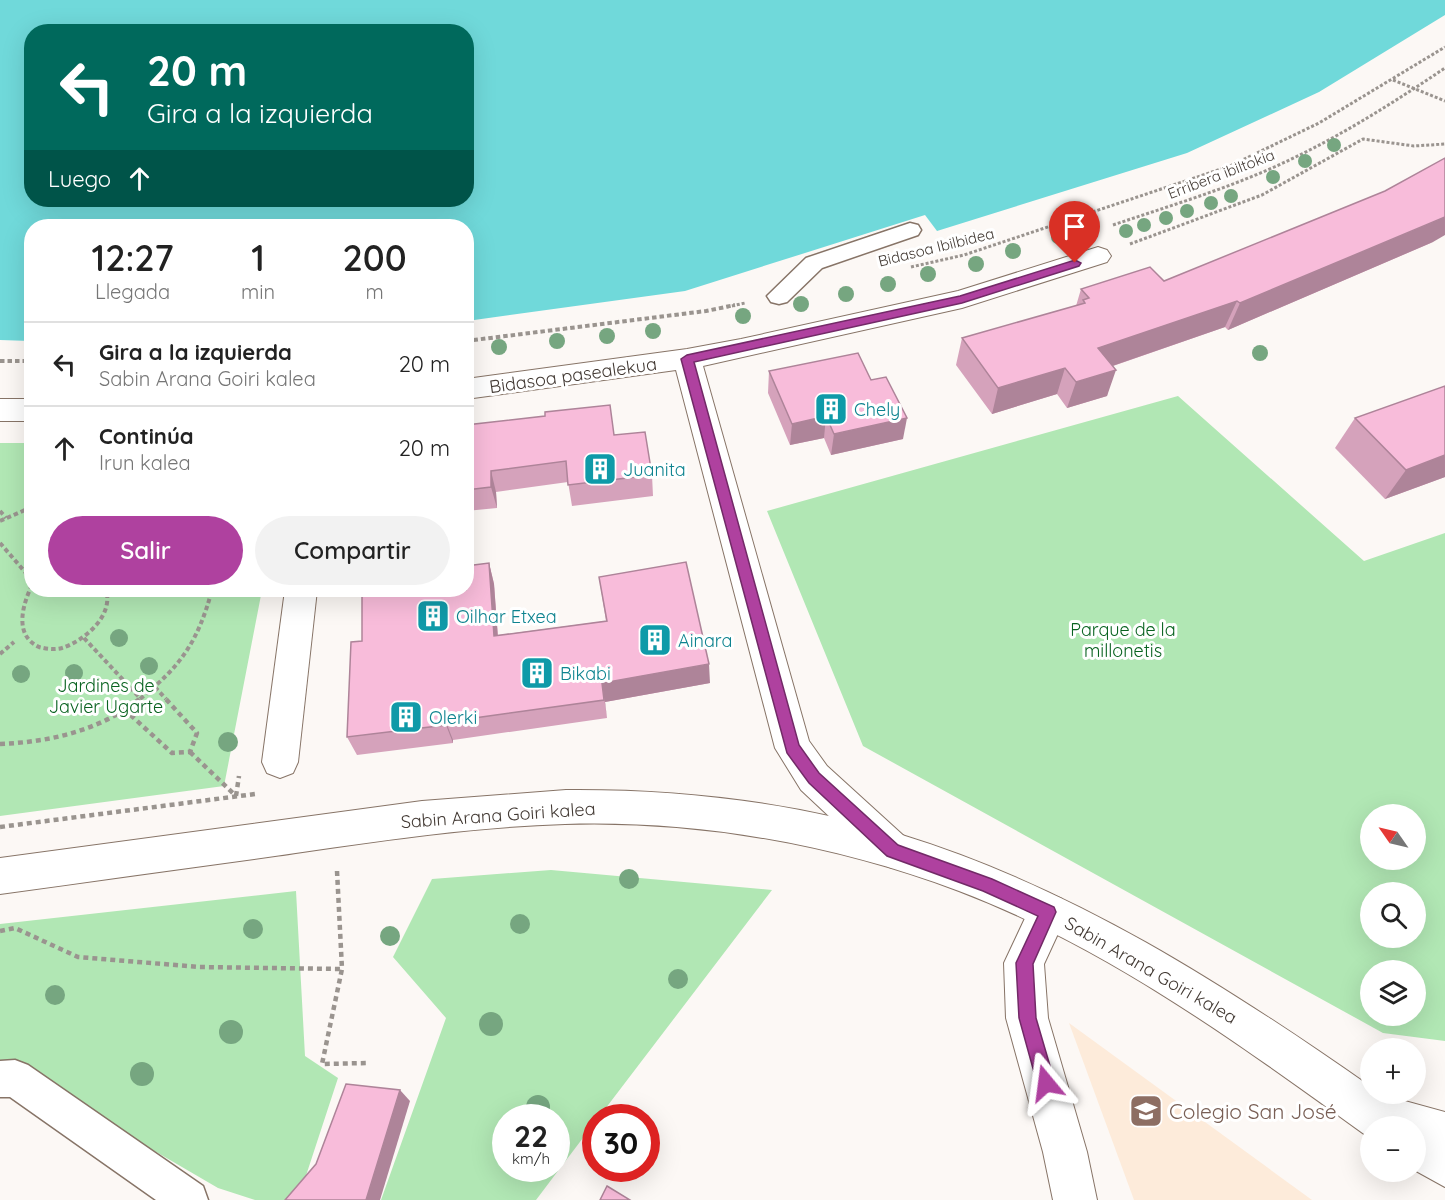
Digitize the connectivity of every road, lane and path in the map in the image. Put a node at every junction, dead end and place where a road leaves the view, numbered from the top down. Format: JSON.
{"nodes":[{"id":1,"x":1445,"y":47,"type":"edge"},
{"id":2,"x":1445,"y":68,"type":"edge"},
{"id":3,"x":1393,"y":80,"type":"junction"},
{"id":4,"x":1414,"y":89,"type":"junction"},
{"id":5,"x":1445,"y":101,"type":"edge"},
{"id":6,"x":1445,"y":144,"type":"edge"},
{"id":7,"x":1102,"y":229,"type":"dead end"},
{"id":8,"x":910,"y":230,"type":"dead end"},
{"id":9,"x":1098,"y":256,"type":"joint"},
{"id":10,"x":906,"y":268,"type":"dead end"},
{"id":11,"x":779,"y":296,"type":"joint"},
{"id":12,"x":474,"y":340,"type":"edge"},
{"id":13,"x":687,"y":359,"type":"junction"},
{"id":14,"x":0,"y":361,"type":"edge"},
{"id":15,"x":24,"y":361,"type":"edge"},
{"id":16,"x":474,"y":388,"type":"edge"},
{"id":17,"x":0,"y":410,"type":"edge"},
{"id":18,"x":24,"y":410,"type":"edge"},
{"id":19,"x":24,"y":510,"type":"edge"},
{"id":20,"x":0,"y":511,"type":"edge"},
{"id":21,"x":6,"y":518,"type":"junction"},
{"id":22,"x":0,"y":521,"type":"edge"},
{"id":23,"x":0,"y":543,"type":"edge"},
{"id":24,"x":24,"y":571,"type":"edge"},
{"id":25,"x":107,"y":597,"type":"edge"},
{"id":26,"x":210,"y":597,"type":"edge"},
{"id":27,"x":301,"y":597,"type":"edge"},
{"id":28,"x":9,"y":635,"type":"dead end"},
{"id":29,"x":84,"y":638,"type":"junction"},
{"id":30,"x":14,"y":642,"type":"junction"},
{"id":31,"x":20,"y":646,"type":"dead end"},
{"id":32,"x":35,"y":651,"type":"dead end"},
{"id":33,"x":0,"y":654,"type":"edge"},
{"id":34,"x":155,"y":687,"type":"junction"},
{"id":35,"x":140,"y":698,"type":"junction"},
{"id":36,"x":124,"y":709,"type":"junction"},
{"id":37,"x":0,"y":744,"type":"edge"},
{"id":38,"x":190,"y":753,"type":"junction"},
{"id":39,"x":280,"y":762,"type":"joint"},
{"id":40,"x":236,"y":796,"type":"junction"},
{"id":41,"x":0,"y":826,"type":"edge"},
{"id":42,"x":892,"y":850,"type":"junction"},
{"id":43,"x":325,"y":873,"type":"dead end"},
{"id":44,"x":0,"y":876,"type":"edge"},
{"id":45,"x":1048,"y":912,"type":"junction"},
{"id":46,"x":0,"y":931,"type":"edge"},
{"id":47,"x":342,"y":969,"type":"junction"},
{"id":48,"x":367,"y":1063,"type":"dead end"},
{"id":49,"x":0,"y":1079,"type":"edge"},
{"id":50,"x":1375,"y":1116,"type":"edge"},
{"id":51,"x":1426,"y":1130,"type":"edge"},
{"id":52,"x":1445,"y":1134,"type":"edge"},
{"id":53,"x":1426,"y":1152,"type":"edge"},
{"id":54,"x":1445,"y":1165,"type":"edge"},
{"id":55,"x":175,"y":1190,"type":"edge"},
{"id":56,"x":1075,"y":1200,"type":"edge"}],
"edges":[{"from":1,"to":3,"type":"path","name":"Bidasoa Ibilbidea"},
{"from":2,"to":4,"type":"path","name":"Erribera ibiltokia"},
{"from":3,"to":4,"type":"path"},
{"from":3,"to":10,"type":"path","name":"Bidasoa Ibilbidea"},
{"from":4,"to":5,"type":"path"},
{"from":4,"to":7,"type":"path","name":"Erribera ibiltokia"},
{"from":6,"to":9,"type":"path"},
{"from":8,"to":11,"type":"lane"},
{"from":9,"to":13,"type":"street","name":"Bidasoa pasealekua"},
{"from":11,"to":12,"type":"path"},
{"from":13,"to":16,"type":"street","name":"Bidasoa pasealekua"},
{"from":13,"to":42,"type":"street"},
{"from":14,"to":15,"type":"path"},
{"from":17,"to":18,"type":"street"},
{"from":19,"to":21,"type":"path"},
{"from":20,"to":21,"type":"path"},
{"from":21,"to":22,"type":"path"},
{"from":23,"to":24,"type":"path"},
{"from":25,"to":29,"type":"path"},
{"from":26,"to":34,"type":"path"},
{"from":27,"to":39,"type":"street"},
{"from":28,"to":30,"type":"path"},
{"from":29,"to":32,"type":"path"},
{"from":29,"to":35,"type":"path"},
{"from":30,"to":31,"type":"path"},
{"from":30,"to":33,"type":"path"},
{"from":34,"to":35,"type":"path"},
{"from":34,"to":38,"type":"path"},
{"from":35,"to":36,"type":"path"},
{"from":36,"to":37,"type":"path"},
{"from":36,"to":38,"type":"path"},
{"from":38,"to":40,"type":"path"},
{"from":39,"to":40,"type":"path"},
{"from":40,"to":41,"type":"path"},
{"from":42,"to":44,"type":"street","name":"Sabin Arana Goiri kalea"},
{"from":42,"to":45,"type":"street","name":"Sabin Arana Goiri kalea"},
{"from":43,"to":47,"type":"path"},
{"from":45,"to":50,"type":"street","name":"Sabin Arana Goiri kalea"},
{"from":45,"to":56,"type":"street"},
{"from":46,"to":47,"type":"path"},
{"from":47,"to":48,"type":"path"},
{"from":49,"to":55,"type":"lane"},
{"from":51,"to":52,"type":"street"},
{"from":53,"to":54,"type":"street"}]}
